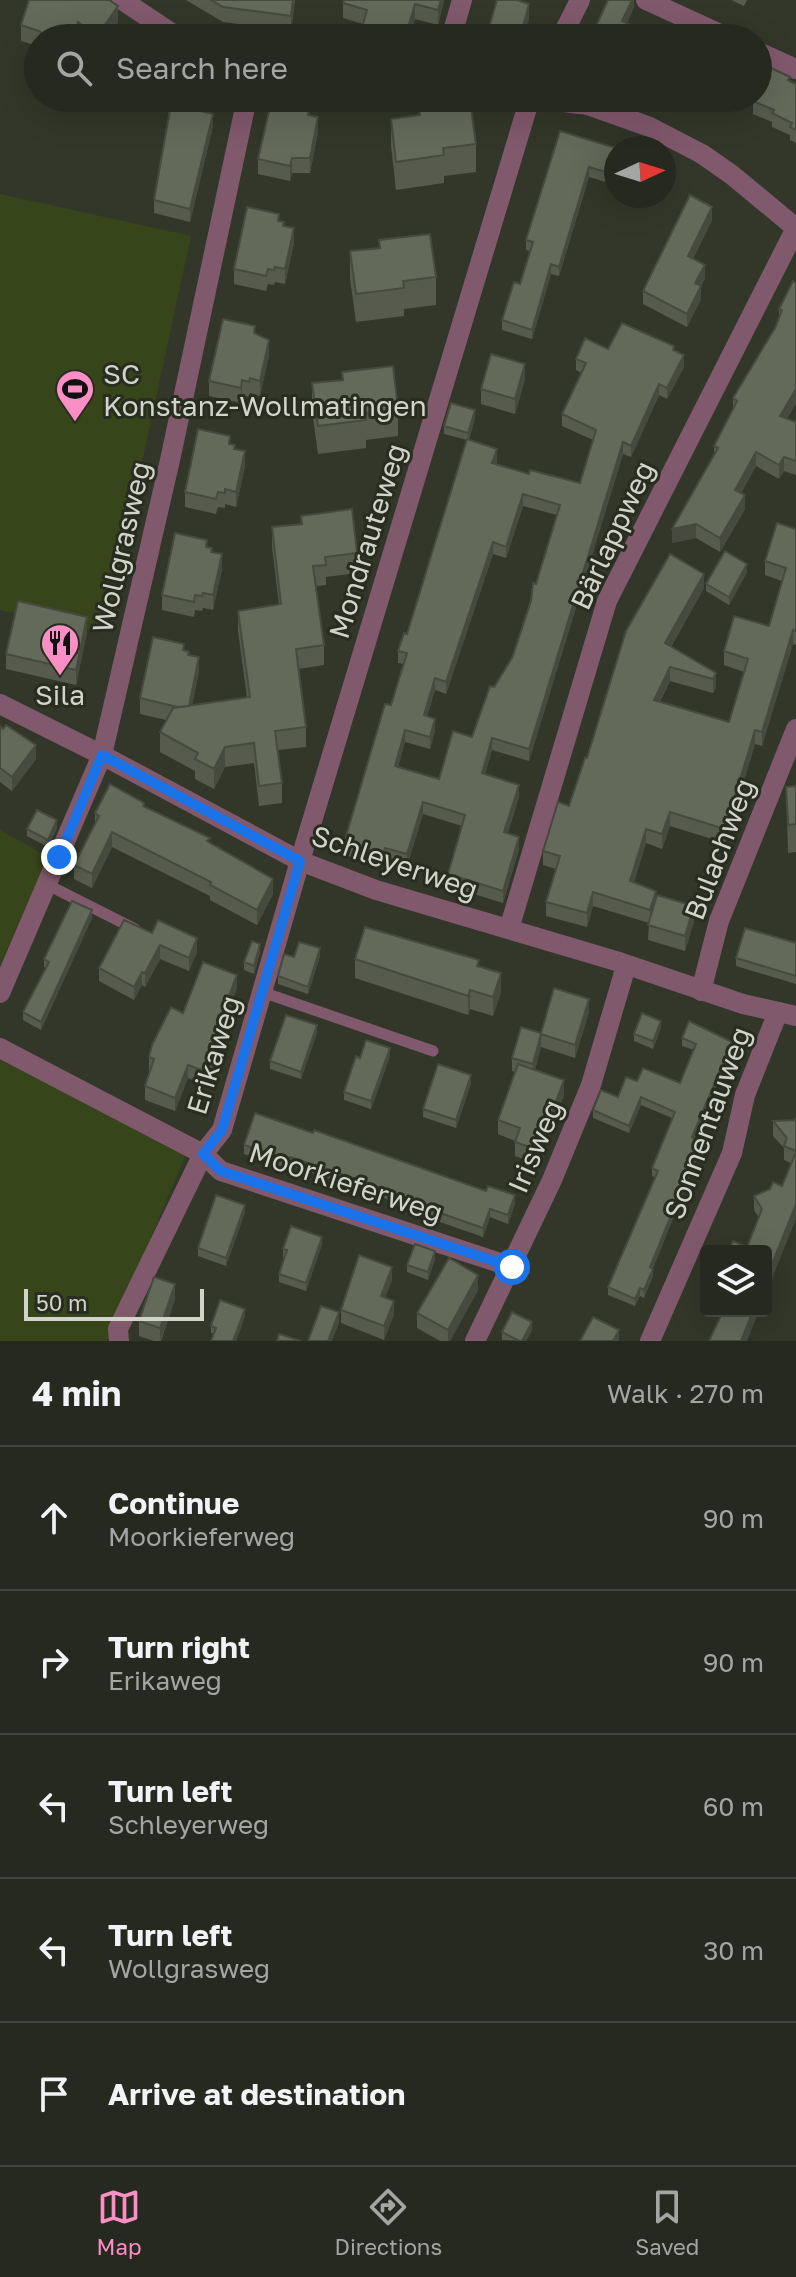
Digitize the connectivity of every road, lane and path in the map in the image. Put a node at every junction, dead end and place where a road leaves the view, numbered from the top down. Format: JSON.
{"nodes":[{"id":1,"x":122,"y":0,"type":"edge"},
{"id":2,"x":462,"y":0,"type":"edge"},
{"id":3,"x":580,"y":0,"type":"edge"},
{"id":4,"x":646,"y":0,"type":"edge"},
{"id":5,"x":158,"y":24,"type":"edge"},
{"id":6,"x":455,"y":24,"type":"edge"},
{"id":7,"x":568,"y":24,"type":"edge"},
{"id":8,"x":698,"y":24,"type":"edge"},
{"id":9,"x":772,"y":58,"type":"edge"},
{"id":10,"x":796,"y":69,"type":"edge"},
{"id":11,"x":244,"y":112,"type":"edge"},
{"id":12,"x":526,"y":112,"type":"edge"},
{"id":13,"x":608,"y":112,"type":"edge"},
{"id":14,"x":796,"y":228,"type":"edge"},
{"id":15,"x":0,"y":704,"type":"edge"},
{"id":16,"x":796,"y":729,"type":"edge"},
{"id":17,"x":102,"y":755,"type":"junction"},
{"id":18,"x":300,"y":861,"type":"junction"},
{"id":19,"x":46,"y":884,"type":"junction"},
{"id":20,"x":509,"y":929,"type":"junction"},
{"id":21,"x":146,"y":934,"type":"edge"},
{"id":22,"x":626,"y":966,"type":"junction"},
{"id":23,"x":701,"y":991,"type":"junction"},
{"id":24,"x":262,"y":992,"type":"junction"},
{"id":25,"x":0,"y":993,"type":"edge"},
{"id":26,"x":787,"y":1014,"type":"edge"},
{"id":27,"x":0,"y":1048,"type":"edge"},
{"id":28,"x":433,"y":1051,"type":"dead end"},
{"id":29,"x":203,"y":1154,"type":"junction"},
{"id":30,"x":512,"y":1267,"type":"junction"},
{"id":31,"x":119,"y":1341,"type":"edge"},
{"id":32,"x":475,"y":1341,"type":"edge"},
{"id":33,"x":650,"y":1341,"type":"edge"}],
"edges":[{"from":1,"to":5,"type":"street"},
{"from":2,"to":6,"type":"street"},
{"from":3,"to":7,"type":"street"},
{"from":4,"to":8,"type":"street"},
{"from":9,"to":10,"type":"street"},
{"from":11,"to":17,"type":"street","name":"Wollgrasweg"},
{"from":12,"to":18,"type":"street","name":"Mondrauteweg"},
{"from":13,"to":14,"type":"street"},
{"from":14,"to":20,"type":"street","name":"Bärlappweg"},
{"from":15,"to":17,"type":"street","name":"Schleyerweg"},
{"from":16,"to":23,"type":"street","name":"Bulachweg"},
{"from":17,"to":18,"type":"street","name":"Schleyerweg"},
{"from":17,"to":19,"type":"street","name":"Wollgrasweg"},
{"from":18,"to":20,"type":"street","name":"Schleyerweg"},
{"from":18,"to":24,"type":"street","name":"Erikaweg"},
{"from":19,"to":21,"type":"lane"},
{"from":19,"to":25,"type":"street","name":"Wollgrasweg"},
{"from":20,"to":22,"type":"street","name":"Schleyerweg"},
{"from":22,"to":23,"type":"street","name":"Schleyerweg"},
{"from":22,"to":30,"type":"street","name":"Irisweg"},
{"from":23,"to":26,"type":"street","name":"Schleyerweg"},
{"from":24,"to":28,"type":"lane"},
{"from":24,"to":29,"type":"street","name":"Erikaweg"},
{"from":26,"to":33,"type":"street","name":"Sonnentauweg"},
{"from":27,"to":29,"type":"street","name":"Moorkieferweg"},
{"from":29,"to":30,"type":"street","name":"Moorkieferweg"},
{"from":29,"to":31,"type":"street","name":"Erikaweg"},
{"from":30,"to":32,"type":"street","name":"Irisweg"}]}
